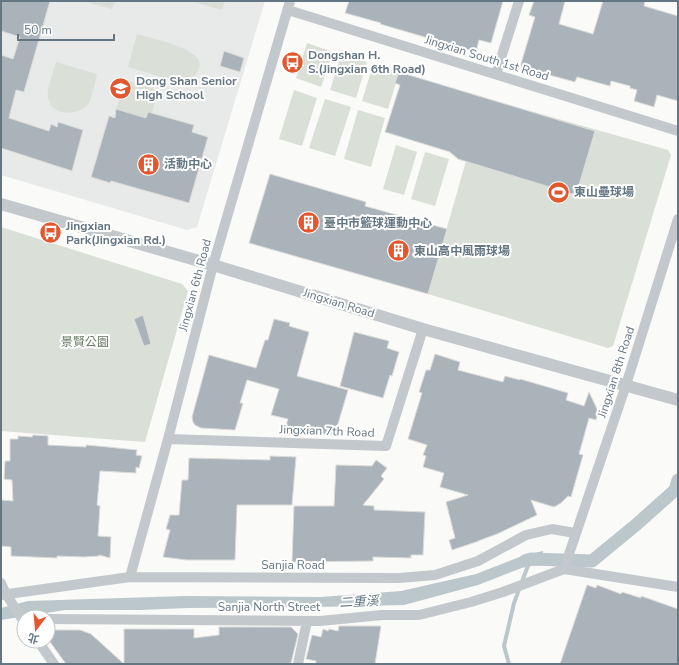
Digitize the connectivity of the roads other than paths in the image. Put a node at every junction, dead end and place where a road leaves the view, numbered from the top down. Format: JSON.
{"nodes":[{"id":1,"x":519,"y":1,"type":"edge"},
{"id":2,"x":289,"y":6,"type":"edge"},
{"id":3,"x":496,"y":74,"type":"junction"},
{"id":4,"x":678,"y":131,"type":"edge"},
{"id":5,"x":1,"y":204,"type":"edge"},
{"id":6,"x":678,"y":218,"type":"edge"},
{"id":7,"x":213,"y":265,"type":"junction"},
{"id":8,"x":423,"y":329,"type":"junction"},
{"id":9,"x":626,"y":386,"type":"junction"},
{"id":10,"x":678,"y":400,"type":"edge"},
{"id":11,"x":168,"y":439,"type":"junction"},
{"id":12,"x":575,"y":533,"type":"junction"},
{"id":13,"x":564,"y":569,"type":"junction"},
{"id":14,"x":130,"y":577,"type":"junction"},
{"id":15,"x":1,"y":583,"type":"edge"},
{"id":16,"x":678,"y":587,"type":"edge"},
{"id":17,"x":4,"y":594,"type":"edge"},
{"id":18,"x":16,"y":610,"type":"edge"},
{"id":19,"x":56,"y":619,"type":"edge"},
{"id":20,"x":307,"y":621,"type":"junction"},
{"id":21,"x":44,"y":649,"type":"edge"},
{"id":22,"x":54,"y":664,"type":"edge"},
{"id":23,"x":298,"y":664,"type":"edge"}],
"edges":[{"from":1,"to":3,"type":"street"},
{"from":2,"to":3,"type":"street","name":"Jingxian South 1st Road"},
{"from":2,"to":7,"type":"street","name":"Jingxian 6th Road"},
{"from":3,"to":4,"type":"street","name":"Jingxian South 1st Road"},
{"from":5,"to":7,"type":"street","name":"Jingxian Road"},
{"from":6,"to":9,"type":"street","name":"Jingxian 8th Road"},
{"from":7,"to":8,"type":"street","name":"Jingxian Road"},
{"from":7,"to":11,"type":"street","name":"Jingxian 6th Road"},
{"from":8,"to":9,"type":"street","name":"Jingxian Road"},
{"from":8,"to":11,"type":"street","name":"Jingxian 7th Road"},
{"from":9,"to":10,"type":"street","name":"Jingxian Road"},
{"from":9,"to":12,"type":"street","name":"Jingxian 8th Road"},
{"from":11,"to":14,"type":"street","name":"Jingxian 6th Road"},
{"from":12,"to":13,"type":"street"},
{"from":12,"to":14,"type":"street","name":"Sanjia Road"},
{"from":13,"to":16,"type":"street"},
{"from":13,"to":20,"type":"street","name":"Sanjia North Street"},
{"from":14,"to":17,"type":"street","name":"Sanjia Road"},
{"from":15,"to":17,"type":"street"},
{"from":17,"to":18,"type":"street"},
{"from":19,"to":20,"type":"street","name":"Sanjia North Street"},
{"from":20,"to":23,"type":"street"},
{"from":21,"to":22,"type":"street"}]}
